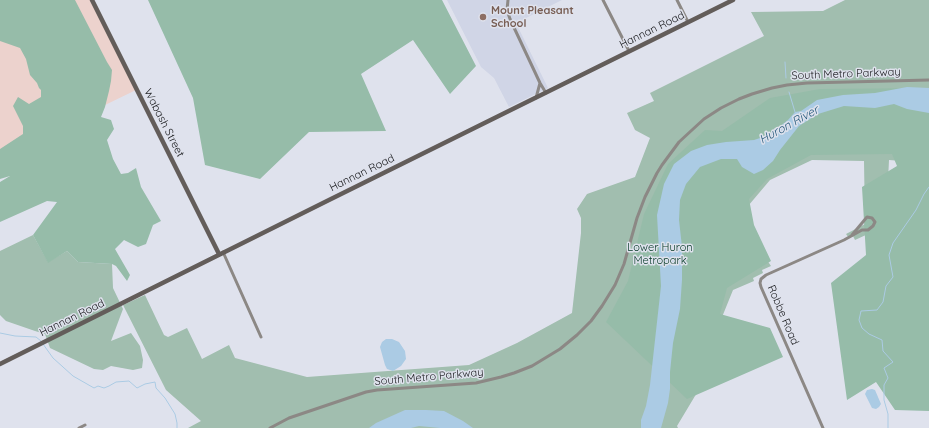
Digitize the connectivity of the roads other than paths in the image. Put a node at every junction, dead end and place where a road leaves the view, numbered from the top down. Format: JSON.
{"nodes":[{"id":1,"x":92,"y":0,"type":"edge"},
{"id":2,"x":508,"y":0,"type":"edge"},
{"id":3,"x":603,"y":0,"type":"edge"},
{"id":4,"x":677,"y":0,"type":"edge"},
{"id":5,"x":733,"y":0,"type":"edge"},
{"id":6,"x":688,"y":22,"type":"junction"},
{"id":7,"x":628,"y":51,"type":"junction"},
{"id":8,"x":929,"y":80,"type":"edge"},
{"id":9,"x":540,"y":83,"type":"junction"},
{"id":10,"x":546,"y":93,"type":"junction"},
{"id":11,"x":536,"y":98,"type":"junction"},
{"id":12,"x":852,"y":235,"type":"junction"},
{"id":13,"x":221,"y":253,"type":"junction"},
{"id":14,"x":261,"y":337,"type":"dead end"},
{"id":15,"x":0,"y":364,"type":"edge"},
{"id":16,"x":85,"y":425,"type":"dead end"},
{"id":17,"x":79,"y":428,"type":"edge"},
{"id":18,"x":270,"y":428,"type":"edge"},
{"id":19,"x":823,"y":428,"type":"edge"}],
"edges":[{"from":1,"to":13,"type":"street","name":"Wabash Street"},
{"from":2,"to":9,"type":"street"},
{"from":3,"to":7,"type":"street"},
{"from":4,"to":6,"type":"street"},
{"from":5,"to":6,"type":"street","name":"Hannan Road"},
{"from":6,"to":7,"type":"street","name":"Hannan Road"},
{"from":7,"to":10,"type":"street","name":"Hannan Road"},
{"from":8,"to":18,"type":"street","name":"South Metro Parkway"},
{"from":9,"to":10,"type":"street"},
{"from":9,"to":11,"type":"street"},
{"from":10,"to":11,"type":"street","name":"Hannan Road"},
{"from":11,"to":13,"type":"street","name":"Hannan Road"},
{"from":12,"to":12,"type":"street","name":"Robbe Road"},
{"from":12,"to":19,"type":"street","name":"Robbe Road"},
{"from":13,"to":14,"type":"street","name":"Wabash Street"},
{"from":13,"to":15,"type":"street","name":"Hannan Road"},
{"from":16,"to":17,"type":"street"}]}
